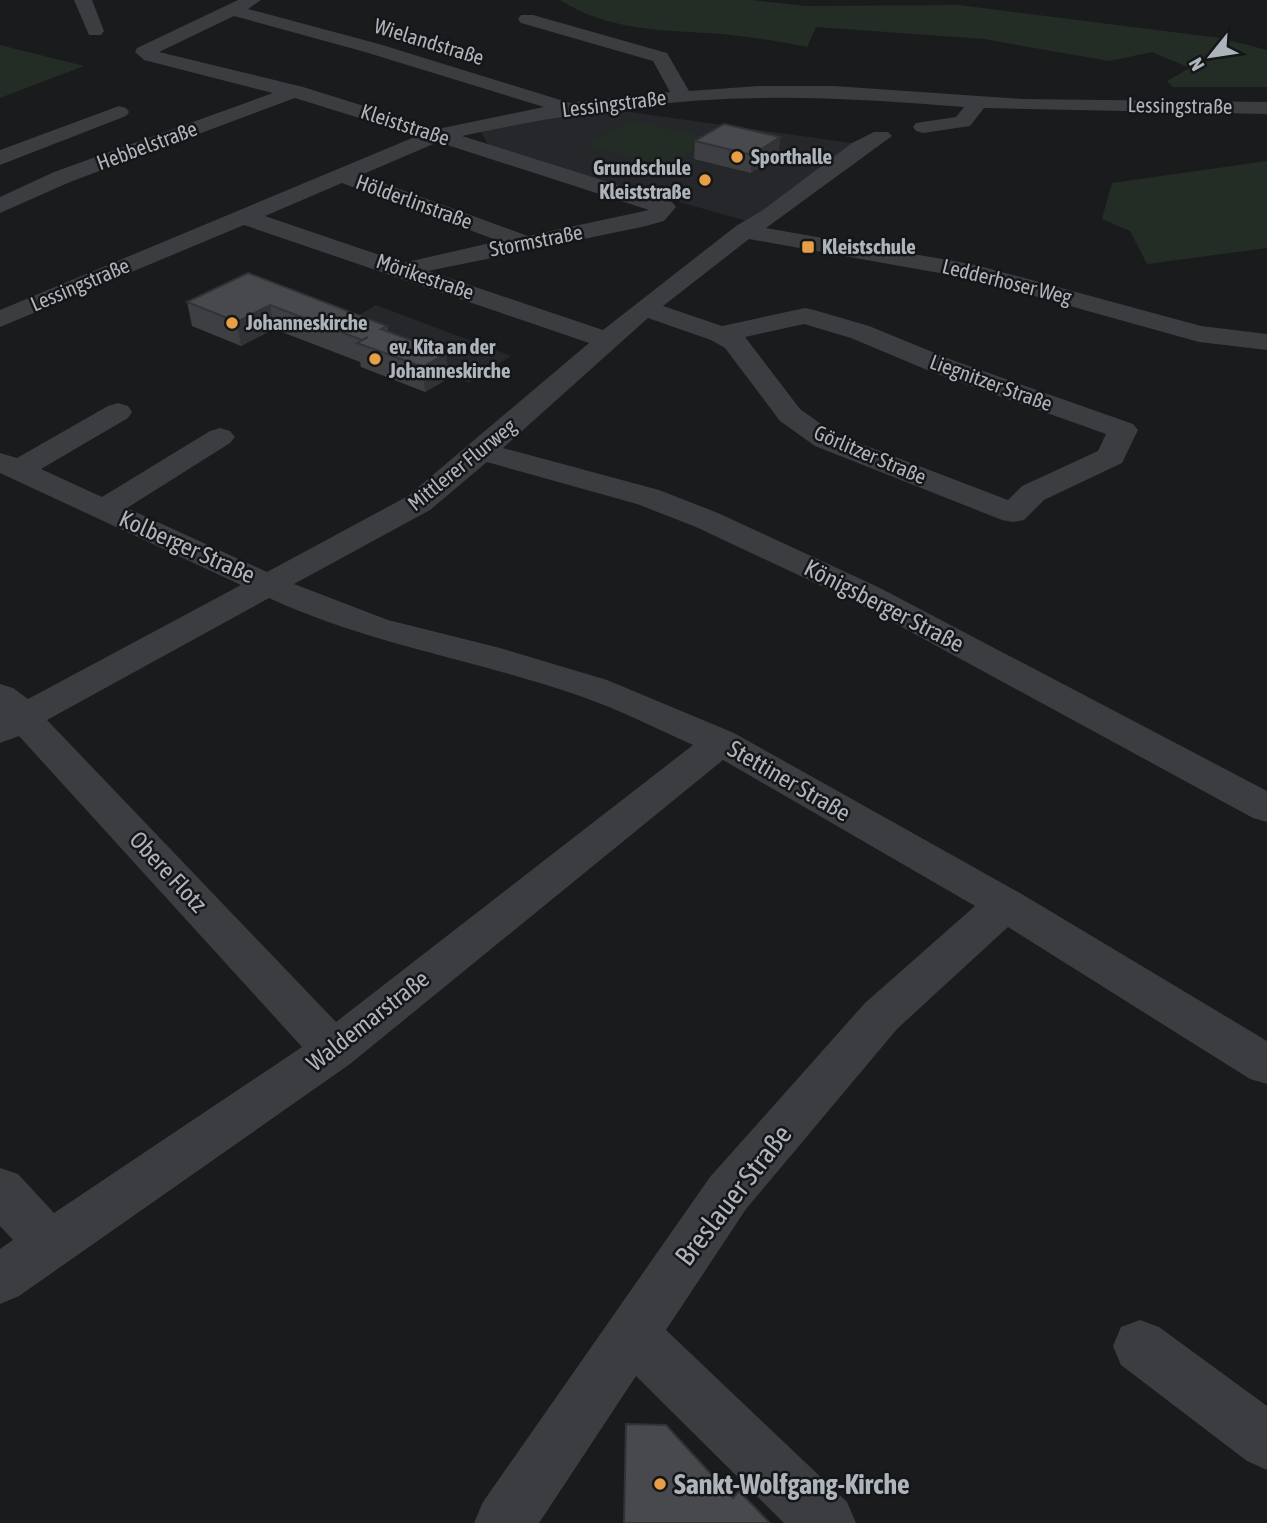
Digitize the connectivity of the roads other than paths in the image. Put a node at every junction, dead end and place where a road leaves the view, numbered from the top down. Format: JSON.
{"nodes":[{"id":1,"x":83,"y":0,"type":"edge"},
{"id":2,"x":252,"y":0,"type":"edge"},
{"id":3,"x":233,"y":10,"type":"junction"},
{"id":4,"x":527,"y":19,"type":"dead end"},
{"id":5,"x":95,"y":30,"type":"dead end"},
{"id":6,"x":296,"y":91,"type":"junction"},
{"id":7,"x":682,"y":96,"type":"junction"},
{"id":8,"x":979,"y":102,"type":"junction"},
{"id":9,"x":571,"y":108,"type":"junction"},
{"id":10,"x":1267,"y":108,"type":"edge"},
{"id":11,"x":119,"y":112,"type":"dead end"},
{"id":12,"x":923,"y":127,"type":"dead end"},
{"id":13,"x":437,"y":135,"type":"junction"},
{"id":14,"x":881,"y":136,"type":"dead end"},
{"id":15,"x":0,"y":158,"type":"edge"},
{"id":16,"x":341,"y":175,"type":"junction"},
{"id":17,"x":0,"y":206,"type":"edge"},
{"id":18,"x":664,"y":207,"type":"joint"},
{"id":19,"x":242,"y":216,"type":"junction"},
{"id":20,"x":744,"y":231,"type":"junction"},
{"id":21,"x":526,"y":243,"type":"junction"},
{"id":22,"x":405,"y":270,"type":"junction"},
{"id":23,"x":0,"y":295,"type":"edge"},
{"id":24,"x":25,"y":308,"type":"junction"},
{"id":25,"x":644,"y":308,"type":"junction"},
{"id":26,"x":0,"y":319,"type":"edge"},
{"id":27,"x":720,"y":334,"type":"junction"},
{"id":28,"x":607,"y":340,"type":"junction"},
{"id":29,"x":1267,"y":342,"type":"edge"},
{"id":30,"x":118,"y":412,"type":"dead end"},
{"id":31,"x":220,"y":437,"type":"dead end"},
{"id":32,"x":482,"y":451,"type":"junction"},
{"id":33,"x":9,"y":466,"type":"edge"},
{"id":34,"x":104,"y":509,"type":"junction"},
{"id":35,"x":1013,"y":513,"type":"joint"},
{"id":36,"x":271,"y":585,"type":"junction"},
{"id":37,"x":8,"y":714,"type":"edge"},
{"id":38,"x":721,"y":742,"type":"junction"},
{"id":39,"x":1267,"y":808,"type":"edge"},
{"id":40,"x":1005,"y":904,"type":"junction"},
{"id":41,"x":334,"y":1050,"type":"junction"},
{"id":42,"x":1267,"y":1065,"type":"edge"},
{"id":43,"x":0,"y":1190,"type":"edge"},
{"id":44,"x":50,"y":1245,"type":"junction"},
{"id":45,"x":0,"y":1279,"type":"edge"},
{"id":46,"x":631,"y":1334,"type":"junction"},
{"id":47,"x":1140,"y":1346,"type":"dead end"},
{"id":48,"x":1267,"y":1441,"type":"edge"},
{"id":49,"x":504,"y":1523,"type":"edge"},
{"id":50,"x":826,"y":1523,"type":"edge"}],
"edges":[{"from":1,"to":5,"type":"street"},
{"from":2,"to":3,"type":"street"},
{"from":3,"to":6,"type":"street","name":"Kleiststraße"},
{"from":3,"to":9,"type":"street","name":"Wielandstraße"},
{"from":4,"to":7,"type":"street"},
{"from":6,"to":13,"type":"street","name":"Kleiststraße"},
{"from":6,"to":17,"type":"street","name":"Hebbelstraße"},
{"from":7,"to":8,"type":"street","name":"Lessingstraße"},
{"from":7,"to":9,"type":"street","name":"Lessingstraße"},
{"from":8,"to":10,"type":"street","name":"Lessingstraße"},
{"from":8,"to":12,"type":"street"},
{"from":9,"to":13,"type":"street","name":"Lessingstraße"},
{"from":11,"to":15,"type":"street"},
{"from":13,"to":16,"type":"street","name":"Lessingstraße"},
{"from":13,"to":18,"type":"street","name":"Kleiststraße"},
{"from":14,"to":20,"type":"street","name":"Mittlerer Flurweg"},
{"from":16,"to":19,"type":"street","name":"Lessingstraße"},
{"from":16,"to":21,"type":"street","name":"Hölderlinstraße"},
{"from":18,"to":21,"type":"street","name":"Stormstraße"},
{"from":19,"to":22,"type":"street","name":"Mörikestraße"},
{"from":19,"to":24,"type":"street","name":"Lessingstraße"},
{"from":20,"to":25,"type":"street","name":"Mittlerer Flurweg"},
{"from":20,"to":29,"type":"street","name":"Ledderhoser Weg"},
{"from":21,"to":22,"type":"street","name":"Stormstraße"},
{"from":22,"to":28,"type":"street","name":"Mörikestraße"},
{"from":23,"to":24,"type":"street"},
{"from":24,"to":26,"type":"street","name":"Lessingstraße"},
{"from":25,"to":27,"type":"street","name":"Görlitzer Straße"},
{"from":25,"to":28,"type":"street","name":"Mittlerer Flurweg"},
{"from":27,"to":35,"type":"street","name":"Görlitzer Straße"},
{"from":27,"to":35,"type":"street","name":"Liegnitzer Straße"},
{"from":28,"to":32,"type":"street","name":"Mittlerer Flurweg"},
{"from":30,"to":33,"type":"street","name":"Kolberger Straße"},
{"from":31,"to":34,"type":"street","name":"Kolberger Straße"},
{"from":32,"to":36,"type":"street","name":"Mittlerer Flurweg"},
{"from":32,"to":39,"type":"street","name":"Königsberger Straße"},
{"from":33,"to":34,"type":"street","name":"Kolberger Straße"},
{"from":34,"to":36,"type":"street","name":"Kolberger Straße"},
{"from":36,"to":37,"type":"street","name":"Mittlerer Flurweg"},
{"from":36,"to":38,"type":"street","name":"Stettiner Straße"},
{"from":37,"to":41,"type":"street","name":"Obere Flotz"},
{"from":38,"to":40,"type":"street","name":"Stettiner Straße"},
{"from":38,"to":41,"type":"street","name":"Waldemarstraße"},
{"from":40,"to":42,"type":"street","name":"Stettiner Straße"},
{"from":40,"to":46,"type":"street","name":"Breslauer Straße"},
{"from":41,"to":44,"type":"street","name":"Waldemarstraße"},
{"from":43,"to":44,"type":"street"},
{"from":44,"to":45,"type":"street","name":"Waldemarstraße"},
{"from":46,"to":49,"type":"street","name":"Breslauer Straße"},
{"from":46,"to":50,"type":"street"},
{"from":47,"to":48,"type":"street"}]}
